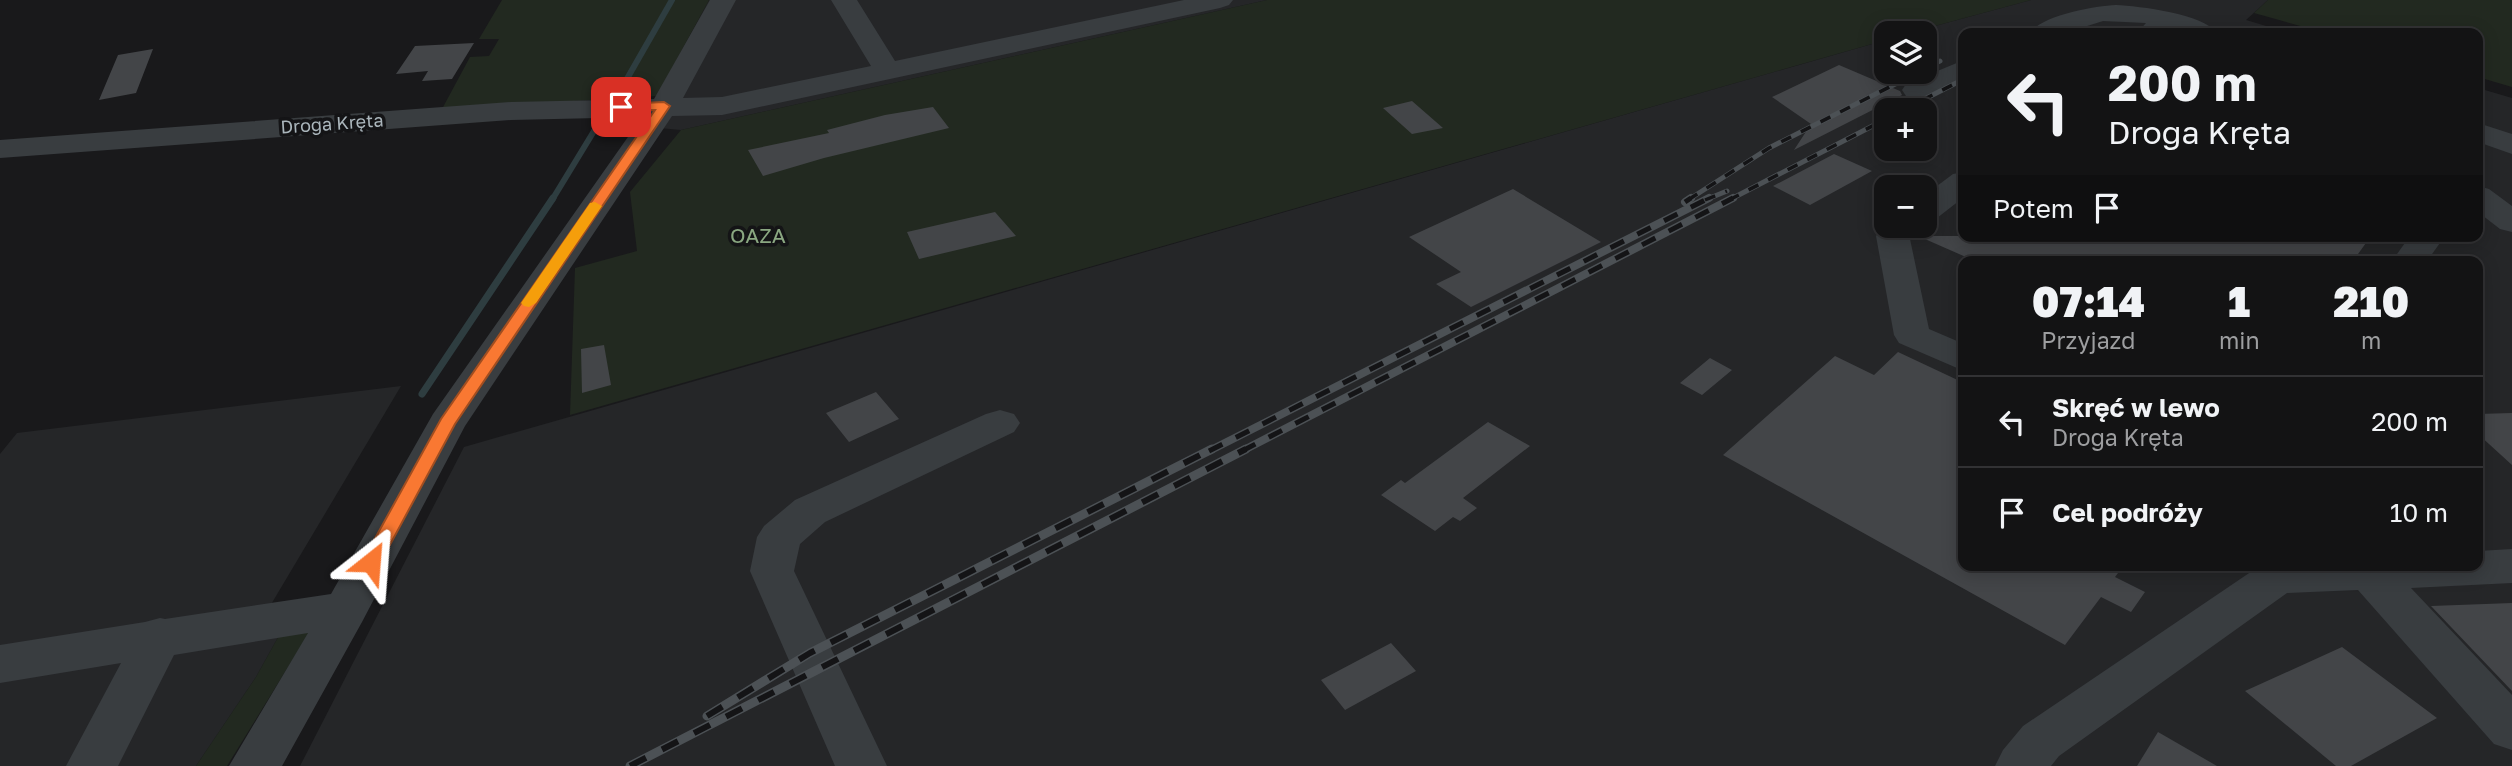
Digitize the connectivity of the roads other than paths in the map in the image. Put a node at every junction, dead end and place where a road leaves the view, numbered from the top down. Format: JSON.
{"nodes":[{"id":1,"x":723,"y":0,"type":"edge"},
{"id":2,"x":844,"y":0,"type":"edge"},
{"id":3,"x":1220,"y":0,"type":"edge"},
{"id":4,"x":1165,"y":5,"type":"edge"},
{"id":5,"x":2158,"y":27,"type":"edge"},
{"id":6,"x":2054,"y":28,"type":"edge"},
{"id":7,"x":888,"y":71,"type":"junction"},
{"id":8,"x":1958,"y":71,"type":"edge"},
{"id":9,"x":1916,"y":90,"type":"dead end"},
{"id":10,"x":664,"y":106,"type":"junction"},
{"id":11,"x":2483,"y":134,"type":"edge"},
{"id":12,"x":2512,"y":145,"type":"edge"},
{"id":13,"x":0,"y":149,"type":"edge"},
{"id":14,"x":1958,"y":186,"type":"edge"},
{"id":15,"x":2483,"y":200,"type":"edge"},
{"id":16,"x":1937,"y":202,"type":"edge"},
{"id":17,"x":2512,"y":222,"type":"edge"},
{"id":18,"x":1893,"y":238,"type":"edge"},
{"id":19,"x":2423,"y":242,"type":"edge"},
{"id":20,"x":2413,"y":256,"type":"edge"},
{"id":21,"x":1958,"y":356,"type":"edge"},
{"id":22,"x":1000,"y":423,"type":"dead end"},
{"id":23,"x":2512,"y":566,"type":"edge"},
{"id":24,"x":2483,"y":567,"type":"edge"},
{"id":25,"x":2272,"y":571,"type":"edge"},
{"id":26,"x":2368,"y":571,"type":"joint"},
{"id":27,"x":346,"y":609,"type":"junction"},
{"id":28,"x":160,"y":636,"type":"junction"},
{"id":29,"x":0,"y":664,"type":"edge"},
{"id":30,"x":2512,"y":729,"type":"edge"},
{"id":31,"x":92,"y":766,"type":"edge"},
{"id":32,"x":254,"y":766,"type":"edge"},
{"id":33,"x":861,"y":766,"type":"edge"},
{"id":34,"x":2021,"y":766,"type":"edge"}],
"edges":[{"from":1,"to":10,"type":"street"},
{"from":2,"to":7,"type":"street"},
{"from":3,"to":4,"type":"street","name":"Droga Kręta"},
{"from":4,"to":7,"type":"street","name":"Droga Kręta"},
{"from":5,"to":6,"type":"street"},
{"from":7,"to":10,"type":"street","name":"Droga Kręta"},
{"from":8,"to":9,"type":"street"},
{"from":10,"to":13,"type":"street","name":"Droga Kręta"},
{"from":10,"to":27,"type":"street"},
{"from":11,"to":12,"type":"street"},
{"from":14,"to":16,"type":"street"},
{"from":15,"to":17,"type":"street"},
{"from":18,"to":21,"type":"street"},
{"from":19,"to":20,"type":"street"},
{"from":22,"to":33,"type":"street"},
{"from":23,"to":24,"type":"street"},
{"from":25,"to":26,"type":"street"},
{"from":25,"to":34,"type":"street"},
{"from":26,"to":30,"type":"street"},
{"from":27,"to":28,"type":"street"},
{"from":27,"to":32,"type":"street"},
{"from":28,"to":29,"type":"street"},
{"from":28,"to":31,"type":"street"}]}
